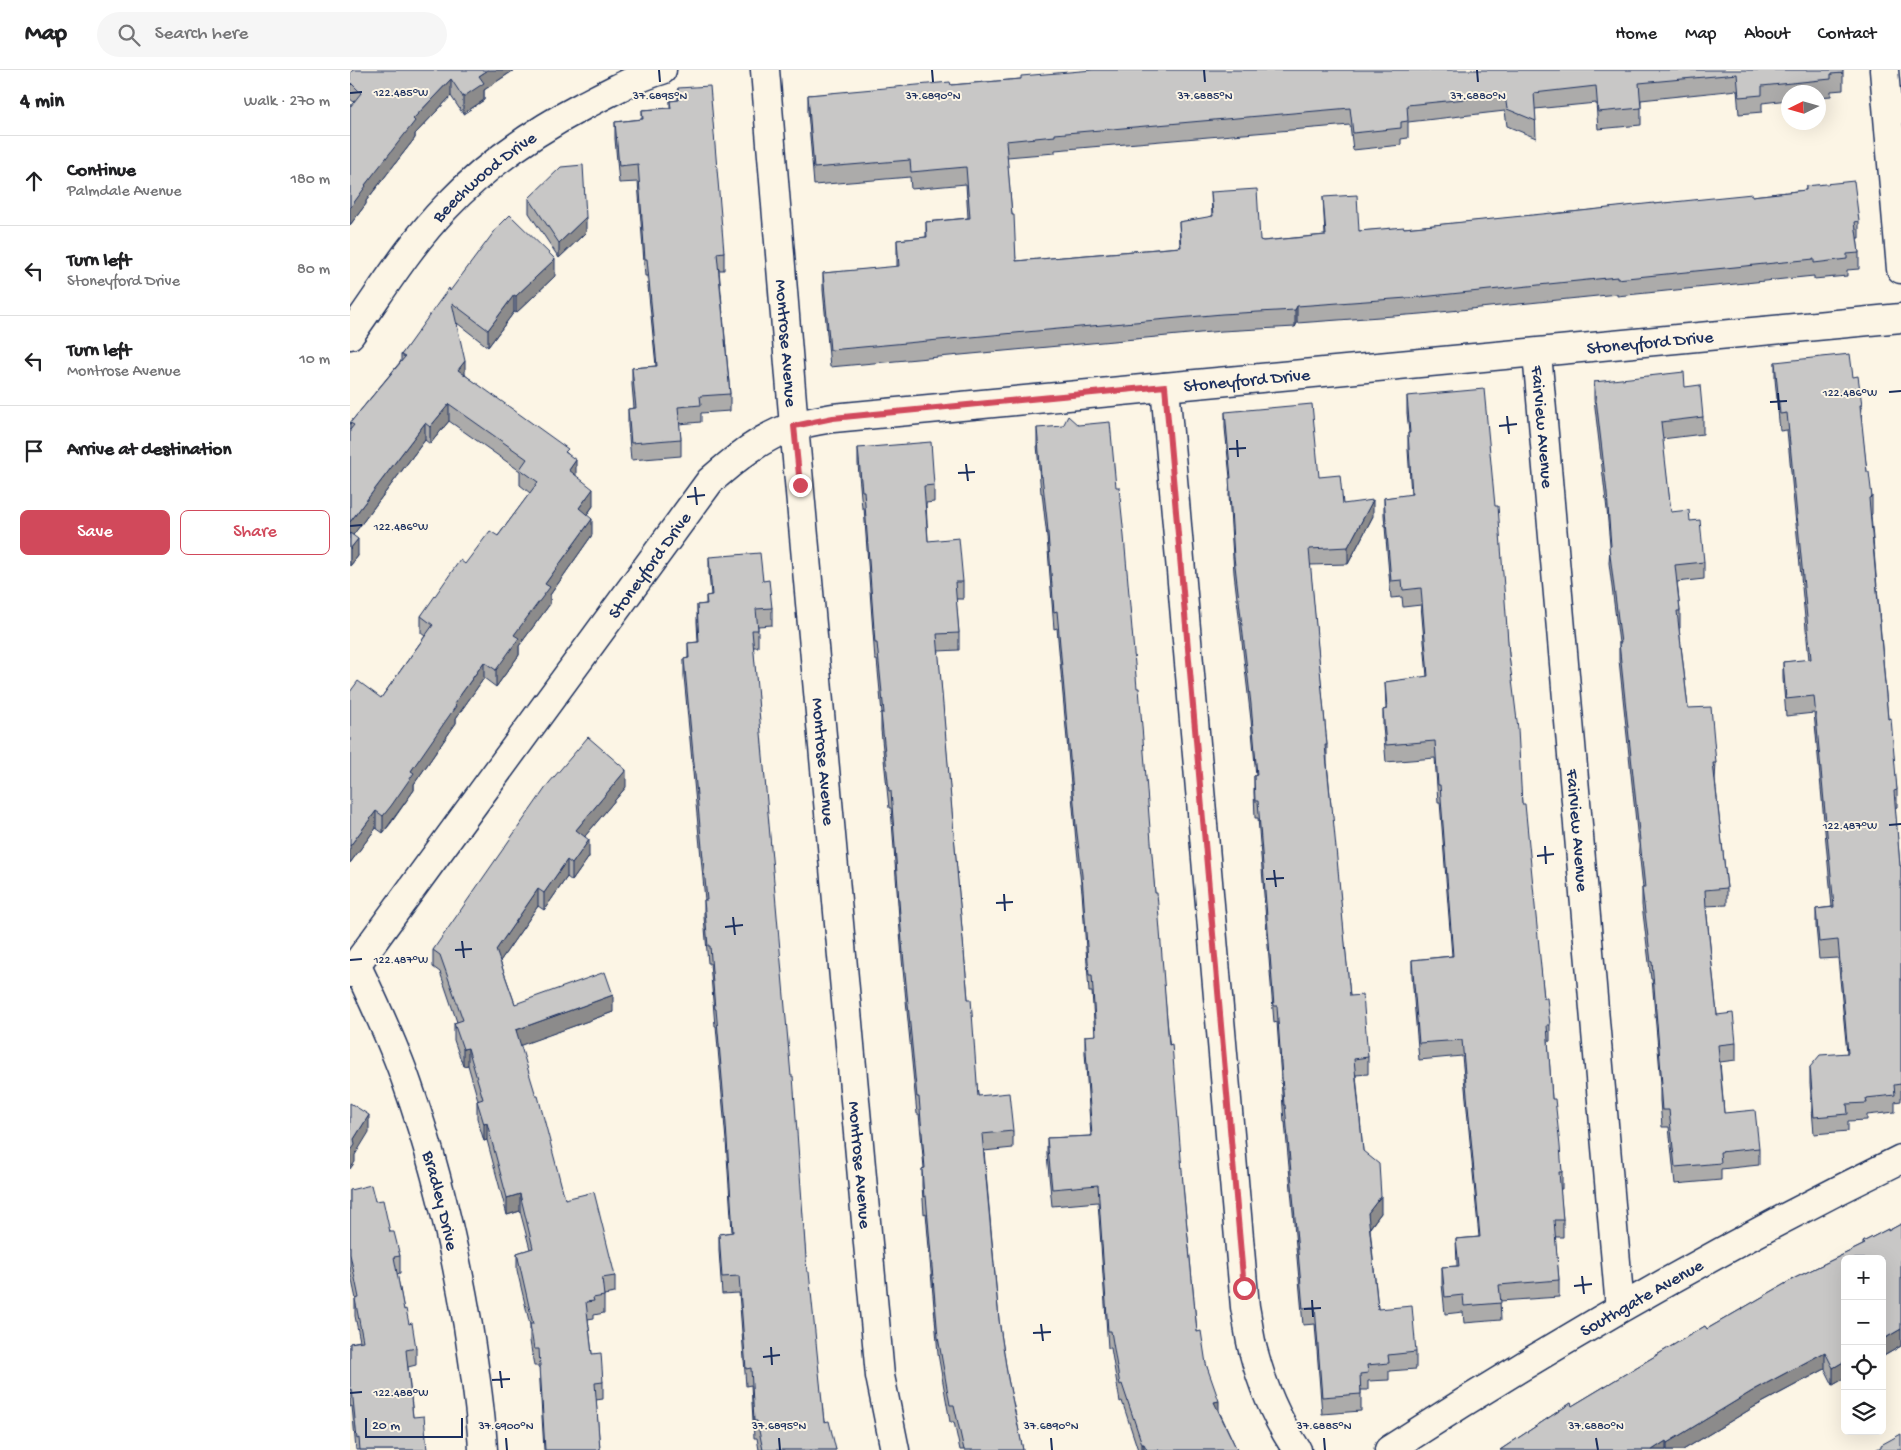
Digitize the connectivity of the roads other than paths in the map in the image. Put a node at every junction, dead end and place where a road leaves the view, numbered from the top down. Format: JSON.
{"nodes":[{"id":1,"x":662,"y":70,"type":"edge"},
{"id":2,"x":765,"y":70,"type":"edge"},
{"id":3,"x":1884,"y":70,"type":"edge"},
{"id":4,"x":1901,"y":269,"type":"edge"},
{"id":5,"x":1901,"y":318,"type":"edge"},
{"id":6,"x":350,"y":335,"type":"edge"},
{"id":7,"x":1537,"y":353,"type":"junction"},
{"id":8,"x":1165,"y":386,"type":"junction"},
{"id":9,"x":794,"y":426,"type":"junction"},
{"id":10,"x":353,"y":968,"type":"edge"},
{"id":11,"x":1901,"y":1160,"type":"edge"},
{"id":12,"x":1620,"y":1308,"type":"junction"},
{"id":13,"x":483,"y":1450,"type":"edge"},
{"id":14,"x":894,"y":1450,"type":"edge"},
{"id":15,"x":1297,"y":1450,"type":"edge"},
{"id":16,"x":1390,"y":1450,"type":"edge"}],
"edges":[{"from":1,"to":6,"type":"street","name":"Beechwood Drive"},
{"from":2,"to":9,"type":"street","name":"Montrose Avenue"},
{"from":3,"to":4,"type":"street"},
{"from":5,"to":7,"type":"street","name":"Stoneyford Drive"},
{"from":7,"to":8,"type":"street","name":"Stoneyford Drive"},
{"from":7,"to":12,"type":"street","name":"Fairview Avenue"},
{"from":8,"to":9,"type":"street","name":"Stoneyford Drive"},
{"from":8,"to":15,"type":"street"},
{"from":9,"to":10,"type":"street","name":"Stoneyford Drive"},
{"from":9,"to":14,"type":"street","name":"Montrose Avenue"},
{"from":10,"to":13,"type":"street","name":"Bradley Drive"},
{"from":11,"to":12,"type":"street","name":"Southgate Avenue"},
{"from":12,"to":16,"type":"street","name":"Southgate Avenue"}]}
